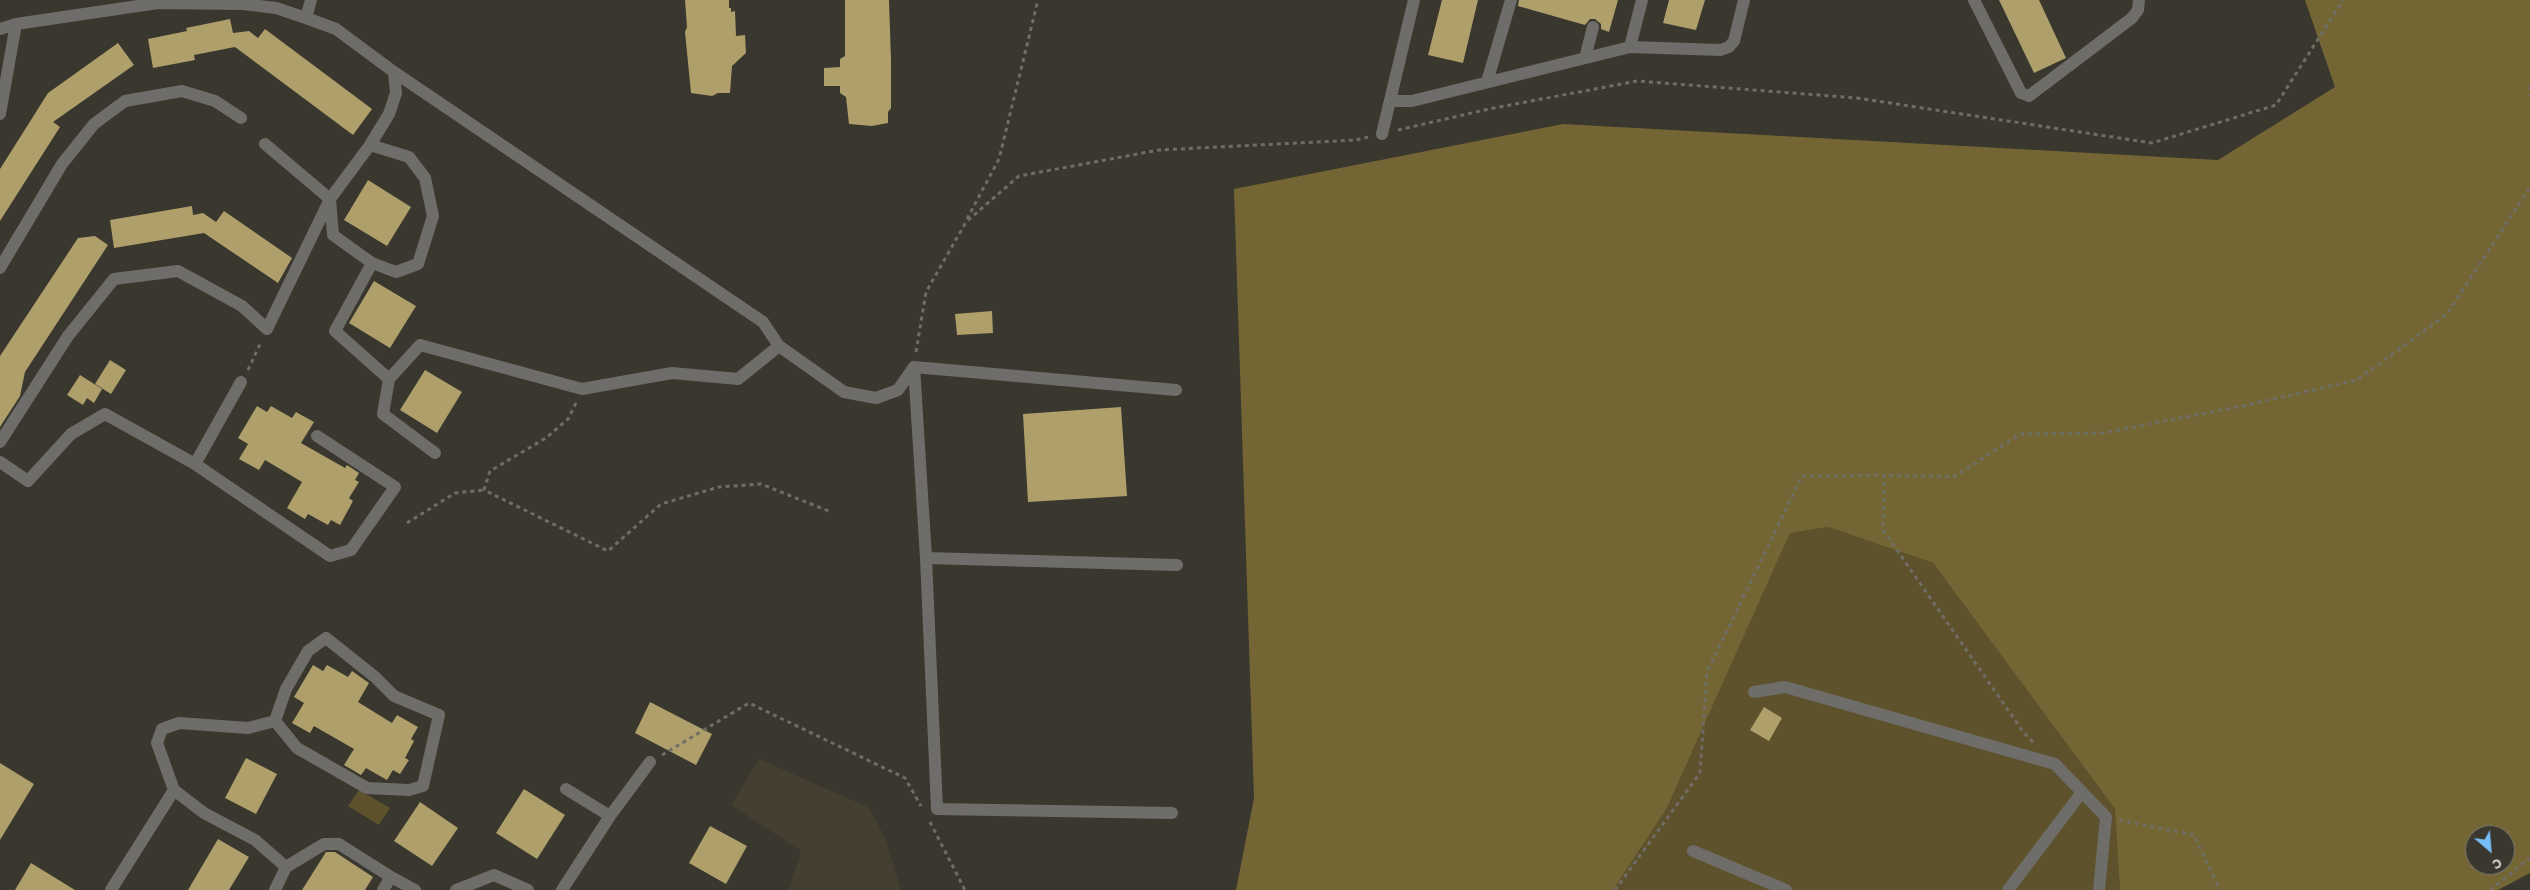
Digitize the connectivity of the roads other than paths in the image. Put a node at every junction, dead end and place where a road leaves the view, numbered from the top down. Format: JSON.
{"nodes":[{"id":1,"x":311,"y":0,"type":"edge"},
{"id":2,"x":1414,"y":0,"type":"edge"},
{"id":3,"x":1511,"y":0,"type":"edge"},
{"id":4,"x":1642,"y":0,"type":"edge"},
{"id":5,"x":1744,"y":0,"type":"edge"},
{"id":6,"x":1974,"y":0,"type":"edge"},
{"id":7,"x":2139,"y":0,"type":"edge"},
{"id":8,"x":306,"y":18,"type":"junction"},
{"id":9,"x":16,"y":24,"type":"junction"},
{"id":10,"x":1594,"y":27,"type":"dead end"},
{"id":11,"x":0,"y":29,"type":"edge"},
{"id":12,"x":1630,"y":47,"type":"junction"},
{"id":13,"x":1585,"y":58,"type":"junction"},
{"id":14,"x":394,"y":72,"type":"junction"},
{"id":15,"x":1487,"y":82,"type":"junction"},
{"id":16,"x":1390,"y":101,"type":"junction"},
{"id":17,"x":0,"y":114,"type":"edge"},
{"id":18,"x":241,"y":118,"type":"dead end"},
{"id":19,"x":1382,"y":134,"type":"road end"},
{"id":20,"x":265,"y":144,"type":"dead end"},
{"id":21,"x":370,"y":145,"type":"junction"},
{"id":22,"x":330,"y":199,"type":"junction"},
{"id":23,"x":372,"y":263,"type":"junction"},
{"id":24,"x":0,"y":268,"type":"edge"},
{"id":25,"x":779,"y":346,"type":"junction"},
{"id":26,"x":914,"y":367,"type":"junction"},
{"id":27,"x":390,"y":379,"type":"junction"},
{"id":28,"x":241,"y":382,"type":"road end"},
{"id":29,"x":1176,"y":390,"type":"dead end"},
{"id":30,"x":317,"y":436,"type":"dead end"},
{"id":31,"x":0,"y":442,"type":"edge"},
{"id":32,"x":435,"y":453,"type":"dead end"},
{"id":33,"x":0,"y":462,"type":"edge"},
{"id":34,"x":195,"y":464,"type":"junction"},
{"id":35,"x":926,"y":558,"type":"junction"},
{"id":36,"x":1177,"y":565,"type":"dead end"},
{"id":37,"x":1754,"y":692,"type":"dead end"},
{"id":38,"x":275,"y":721,"type":"junction"},
{"id":39,"x":650,"y":762,"type":"road end"},
{"id":40,"x":566,"y":789,"type":"dead end"},
{"id":41,"x":174,"y":790,"type":"junction"},
{"id":42,"x":2082,"y":792,"type":"junction"},
{"id":43,"x":1172,"y":812,"type":"dead end"},
{"id":44,"x":610,"y":816,"type":"junction"},
{"id":45,"x":1693,"y":851,"type":"dead end"},
{"id":46,"x":286,"y":867,"type":"junction"},
{"id":47,"x":391,"y":877,"type":"junction"},
{"id":48,"x":281,"y":887,"type":"edge"},
{"id":49,"x":111,"y":890,"type":"edge"},
{"id":50,"x":383,"y":890,"type":"edge"},
{"id":51,"x":416,"y":890,"type":"edge"},
{"id":52,"x":456,"y":890,"type":"edge"},
{"id":53,"x":528,"y":890,"type":"edge"},
{"id":54,"x":562,"y":890,"type":"edge"},
{"id":55,"x":1786,"y":890,"type":"edge"},
{"id":56,"x":2008,"y":890,"type":"edge"},
{"id":57,"x":2099,"y":890,"type":"edge"}],
"edges":[{"from":1,"to":8,"type":"street"},
{"from":2,"to":16,"type":"street"},
{"from":3,"to":15,"type":"street"},
{"from":4,"to":12,"type":"street"},
{"from":5,"to":12,"type":"street"},
{"from":6,"to":7,"type":"street"},
{"from":8,"to":9,"type":"street"},
{"from":8,"to":14,"type":"street"},
{"from":9,"to":11,"type":"street"},
{"from":9,"to":17,"type":"street"},
{"from":10,"to":13,"type":"street"},
{"from":12,"to":13,"type":"street"},
{"from":13,"to":15,"type":"street"},
{"from":14,"to":21,"type":"street"},
{"from":14,"to":25,"type":"street"},
{"from":15,"to":16,"type":"street"},
{"from":16,"to":19,"type":"street"},
{"from":18,"to":24,"type":"street"},
{"from":20,"to":22,"type":"street"},
{"from":21,"to":22,"type":"street"},
{"from":21,"to":23,"type":"street"},
{"from":22,"to":23,"type":"street"},
{"from":22,"to":31,"type":"street"},
{"from":23,"to":27,"type":"street"},
{"from":25,"to":26,"type":"street"},
{"from":25,"to":27,"type":"street"},
{"from":26,"to":29,"type":"street"},
{"from":26,"to":35,"type":"street"},
{"from":27,"to":32,"type":"street"},
{"from":28,"to":34,"type":"street"},
{"from":30,"to":34,"type":"street"},
{"from":33,"to":34,"type":"street"},
{"from":35,"to":36,"type":"street"},
{"from":35,"to":43,"type":"street"},
{"from":37,"to":42,"type":"street"},
{"from":38,"to":38,"type":"street"},
{"from":38,"to":41,"type":"street"},
{"from":39,"to":44,"type":"street"},
{"from":40,"to":44,"type":"street"},
{"from":41,"to":46,"type":"street"},
{"from":41,"to":49,"type":"street"},
{"from":42,"to":56,"type":"street"},
{"from":42,"to":57,"type":"street"},
{"from":44,"to":54,"type":"street"},
{"from":45,"to":55,"type":"street"},
{"from":46,"to":47,"type":"street"},
{"from":46,"to":48,"type":"street"},
{"from":47,"to":50,"type":"street"},
{"from":47,"to":51,"type":"street"},
{"from":52,"to":53,"type":"street"}]}
